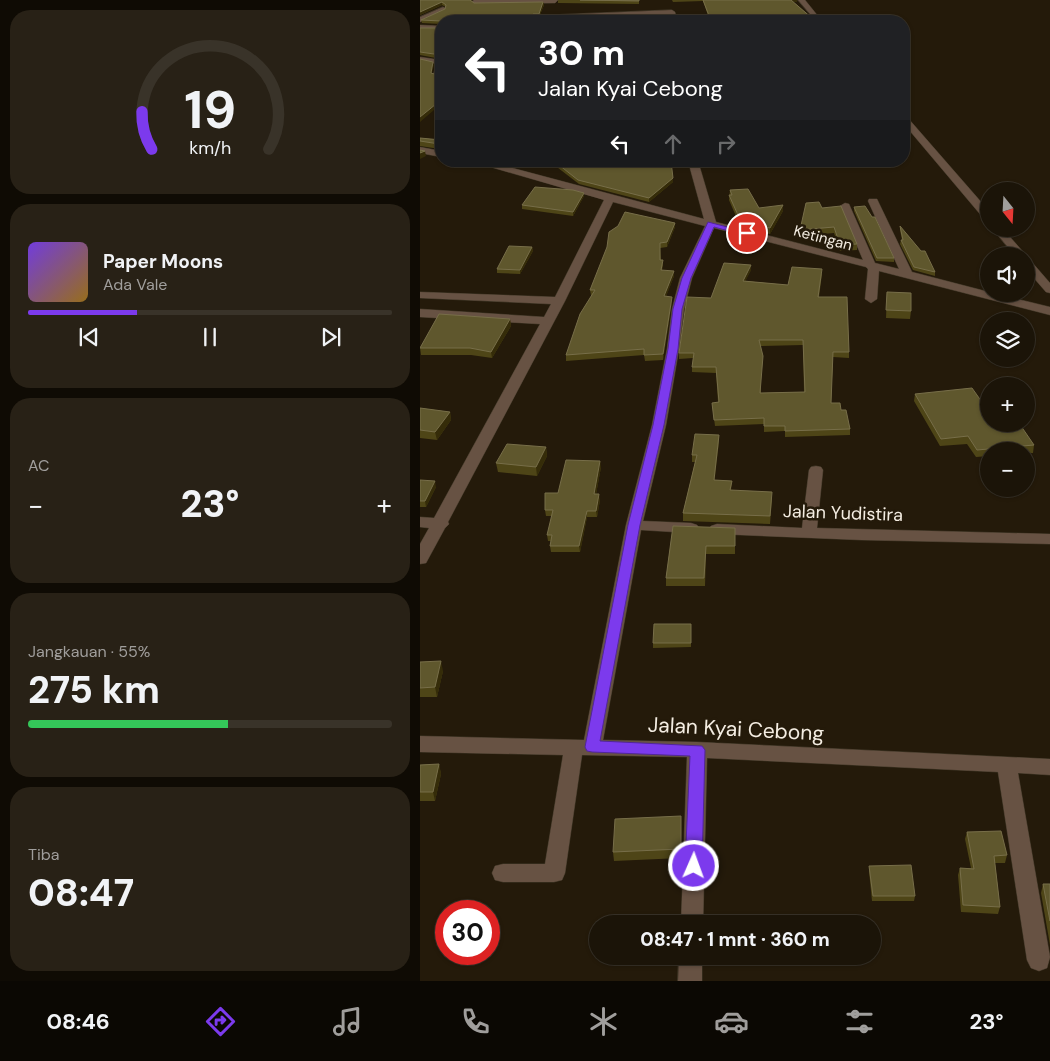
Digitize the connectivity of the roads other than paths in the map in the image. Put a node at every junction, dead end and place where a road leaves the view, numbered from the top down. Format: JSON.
{"nodes":[{"id":1,"x":800,"y":0,"type":"edge"},
{"id":2,"x":556,"y":1,"type":"edge"},
{"id":3,"x":474,"y":2,"type":"edge"},
{"id":4,"x":443,"y":9,"type":"edge"},
{"id":5,"x":551,"y":15,"type":"edge"},
{"id":6,"x":598,"y":15,"type":"edge"},
{"id":7,"x":672,"y":15,"type":"edge"},
{"id":8,"x":814,"y":15,"type":"edge"},
{"id":9,"x":420,"y":20,"type":"edge"},
{"id":10,"x":420,"y":27,"type":"edge"},
{"id":11,"x":435,"y":28,"type":"edge"},
{"id":12,"x":420,"y":59,"type":"edge"},
{"id":13,"x":435,"y":60,"type":"edge"},
{"id":14,"x":910,"y":127,"type":"edge"},
{"id":15,"x":420,"y":150,"type":"edge"},
{"id":16,"x":435,"y":153,"type":"edge"},
{"id":17,"x":498,"y":167,"type":"edge"},
{"id":18,"x":506,"y":167,"type":"edge"},
{"id":19,"x":695,"y":167,"type":"edge"},
{"id":20,"x":503,"y":169,"type":"junction"},
{"id":21,"x":610,"y":198,"type":"junction"},
{"id":22,"x":873,"y":200,"type":"dead end"},
{"id":23,"x":844,"y":206,"type":"dead end"},
{"id":24,"x":980,"y":208,"type":"edge"},
{"id":25,"x":711,"y":224,"type":"junction"},
{"id":26,"x":873,"y":266,"type":"junction"},
{"id":27,"x":1035,"y":272,"type":"edge"},
{"id":28,"x":908,"y":276,"type":"junction"},
{"id":29,"x":1050,"y":290,"type":"edge"},
{"id":30,"x":420,"y":295,"type":"edge"},
{"id":31,"x":871,"y":299,"type":"dead end"},
{"id":32,"x":559,"y":301,"type":"junction"},
{"id":33,"x":1045,"y":309,"type":"edge"},
{"id":34,"x":420,"y":312,"type":"edge"},
{"id":35,"x":1050,"y":318,"type":"edge"},
{"id":36,"x":548,"y":321,"type":"junction"},
{"id":37,"x":816,"y":470,"type":"dead end"},
{"id":38,"x":420,"y":522,"type":"edge"},
{"id":39,"x":440,"y":524,"type":"junction"},
{"id":40,"x":634,"y":525,"type":"junction"},
{"id":41,"x":809,"y":532,"type":"junction"},
{"id":42,"x":1050,"y":539,"type":"edge"},
{"id":43,"x":420,"y":560,"type":"edge"},
{"id":44,"x":420,"y":744,"type":"edge"},
{"id":45,"x":583,"y":746,"type":"junction"},
{"id":46,"x":697,"y":750,"type":"junction"},
{"id":47,"x":1007,"y":766,"type":"junction"},
{"id":48,"x":1050,"y":767,"type":"edge"},
{"id":49,"x":503,"y":874,"type":"dead end"},
{"id":50,"x":692,"y":915,"type":"edge"},
{"id":51,"x":1039,"y":960,"type":"dead end"},
{"id":52,"x":691,"y":965,"type":"edge"},
{"id":53,"x":690,"y":981,"type":"edge"}],
"edges":[{"from":1,"to":8,"type":"street"},
{"from":2,"to":3,"type":"street"},
{"from":2,"to":5,"type":"street"},
{"from":4,"to":9,"type":"street"},
{"from":6,"to":7,"type":"street"},
{"from":10,"to":11,"type":"street"},
{"from":12,"to":13,"type":"street"},
{"from":14,"to":24,"type":"street"},
{"from":15,"to":16,"type":"street"},
{"from":17,"to":20,"type":"street","name":"Ketingan"},
{"from":18,"to":20,"type":"street"},
{"from":19,"to":25,"type":"street"},
{"from":20,"to":21,"type":"street","name":"Ketingan"},
{"from":21,"to":25,"type":"street","name":"Ketingan"},
{"from":21,"to":32,"type":"street"},
{"from":22,"to":28,"type":"street"},
{"from":23,"to":26,"type":"street"},
{"from":25,"to":26,"type":"street","name":"Ketingan"},
{"from":25,"to":40,"type":"street"},
{"from":26,"to":28,"type":"street","name":"Ketingan"},
{"from":26,"to":31,"type":"street"},
{"from":27,"to":29,"type":"street"},
{"from":28,"to":33,"type":"street","name":"Ketingan"},
{"from":30,"to":32,"type":"street"},
{"from":32,"to":36,"type":"street"},
{"from":33,"to":35,"type":"street"},
{"from":34,"to":36,"type":"street"},
{"from":36,"to":39,"type":"street"},
{"from":37,"to":41,"type":"street"},
{"from":38,"to":39,"type":"street"},
{"from":39,"to":43,"type":"street"},
{"from":40,"to":41,"type":"street","name":"Jalan Yudistira"},
{"from":40,"to":45,"type":"street"},
{"from":41,"to":42,"type":"street","name":"Jalan Yudistira"},
{"from":44,"to":45,"type":"street","name":"Jalan Kyai Cebong"},
{"from":45,"to":46,"type":"street","name":"Jalan Kyai Cebong"},
{"from":45,"to":49,"type":"street"},
{"from":46,"to":47,"type":"street","name":"Jalan Kyai Cebong"},
{"from":46,"to":50,"type":"street"},
{"from":47,"to":48,"type":"street","name":"Jalan Kyai Cebong"},
{"from":47,"to":51,"type":"street"},
{"from":52,"to":53,"type":"street"}]}
